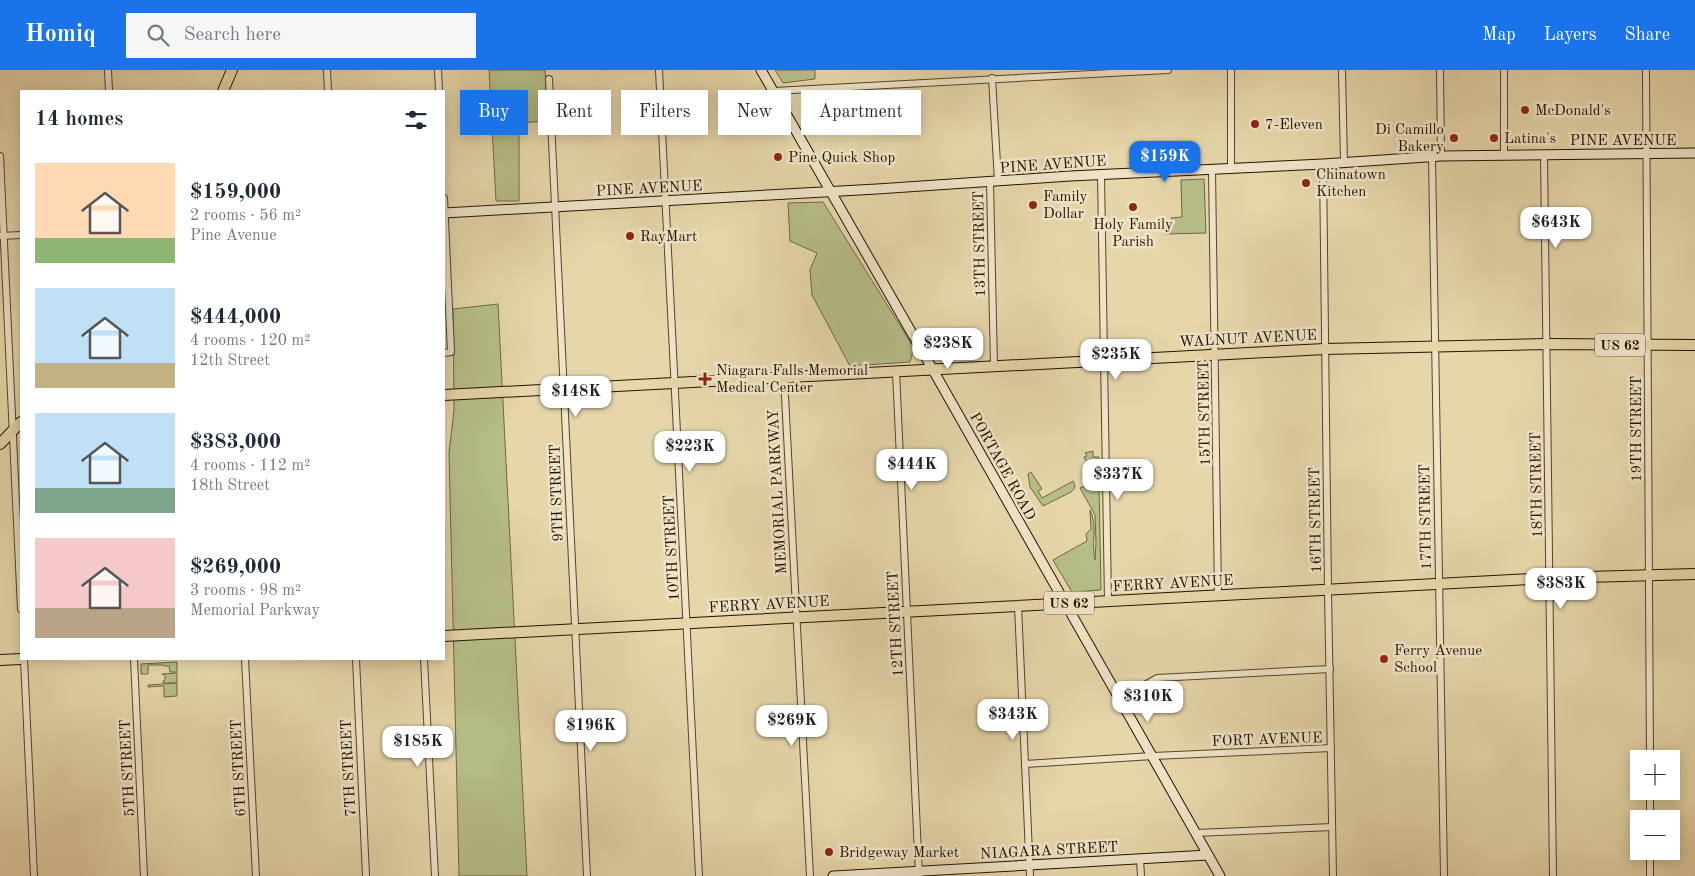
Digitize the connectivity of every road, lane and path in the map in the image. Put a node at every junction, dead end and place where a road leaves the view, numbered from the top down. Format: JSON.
{"nodes":[{"id":1,"x":108,"y":70,"type":"edge"},
{"id":2,"x":232,"y":70,"type":"edge"},
{"id":3,"x":327,"y":70,"type":"edge"},
{"id":4,"x":438,"y":70,"type":"edge"},
{"id":5,"x":659,"y":70,"type":"edge"},
{"id":6,"x":761,"y":70,"type":"edge"},
{"id":7,"x":1168,"y":70,"type":"edge"},
{"id":8,"x":1231,"y":70,"type":"edge"},
{"id":9,"x":1342,"y":70,"type":"edge"},
{"id":10,"x":1440,"y":70,"type":"edge"},
{"id":11,"x":1504,"y":70,"type":"edge"},
{"id":12,"x":1646,"y":70,"type":"edge"},
{"id":13,"x":992,"y":78,"type":"junction"},
{"id":14,"x":549,"y":79,"type":"dead end"},
{"id":15,"x":109,"y":90,"type":"edge"},
{"id":16,"x":223,"y":90,"type":"edge"},
{"id":17,"x":328,"y":90,"type":"edge"},
{"id":18,"x":439,"y":90,"type":"edge"},
{"id":19,"x":773,"y":90,"type":"edge"},
{"id":20,"x":791,"y":90,"type":"edge"},
{"id":21,"x":791,"y":122,"type":"edge"},
{"id":22,"x":1646,"y":153,"type":"junction"},
{"id":23,"x":1695,"y":153,"type":"edge"},
{"id":24,"x":1544,"y":154,"type":"junction"},
{"id":25,"x":1504,"y":155,"type":"junction"},
{"id":26,"x":0,"y":156,"type":"edge"},
{"id":27,"x":1436,"y":156,"type":"junction"},
{"id":28,"x":1344,"y":163,"type":"junction"},
{"id":29,"x":1323,"y":164,"type":"junction"},
{"id":30,"x":1231,"y":169,"type":"junction"},
{"id":31,"x":1212,"y":170,"type":"junction"},
{"id":32,"x":1101,"y":174,"type":"junction"},
{"id":33,"x":994,"y":181,"type":"junction"},
{"id":34,"x":830,"y":192,"type":"junction"},
{"id":35,"x":665,"y":200,"type":"junction"},
{"id":36,"x":556,"y":207,"type":"junction"},
{"id":37,"x":445,"y":213,"type":"edge"},
{"id":38,"x":20,"y":235,"type":"edge"},
{"id":39,"x":2,"y":236,"type":"edge"},
{"id":40,"x":445,"y":252,"type":"edge"},
{"id":41,"x":446,"y":291,"type":"edge"},
{"id":42,"x":1546,"y":344,"type":"junction"},
{"id":43,"x":1648,"y":345,"type":"junction"},
{"id":44,"x":1695,"y":345,"type":"edge"},
{"id":45,"x":1434,"y":346,"type":"junction"},
{"id":46,"x":1325,"y":349,"type":"junction"},
{"id":47,"x":447,"y":352,"type":"edge"},
{"id":48,"x":1215,"y":355,"type":"junction"},
{"id":49,"x":1105,"y":361,"type":"junction"},
{"id":50,"x":994,"y":366,"type":"junction"},
{"id":51,"x":934,"y":370,"type":"junction"},
{"id":52,"x":896,"y":372,"type":"junction"},
{"id":53,"x":784,"y":377,"type":"junction"},
{"id":54,"x":675,"y":383,"type":"junction"},
{"id":55,"x":564,"y":389,"type":"junction"},
{"id":56,"x":445,"y":395,"type":"edge"},
{"id":57,"x":20,"y":423,"type":"edge"},
{"id":58,"x":12,"y":431,"type":"junction"},
{"id":59,"x":0,"y":444,"type":"edge"},
{"id":60,"x":1695,"y":574,"type":"edge"},
{"id":61,"x":1650,"y":575,"type":"junction"},
{"id":62,"x":1550,"y":578,"type":"junction"},
{"id":63,"x":1439,"y":584,"type":"junction"},
{"id":64,"x":20,"y":588,"type":"edge"},
{"id":65,"x":1328,"y":590,"type":"junction"},
{"id":66,"x":1218,"y":595,"type":"junction"},
{"id":67,"x":1108,"y":601,"type":"junction"},
{"id":68,"x":1065,"y":603,"type":"junction"},
{"id":69,"x":1018,"y":606,"type":"junction"},
{"id":70,"x":907,"y":612,"type":"junction"},
{"id":71,"x":796,"y":618,"type":"junction"},
{"id":72,"x":687,"y":623,"type":"junction"},
{"id":73,"x":575,"y":629,"type":"junction"},
{"id":74,"x":445,"y":636,"type":"edge"},
{"id":75,"x":20,"y":659,"type":"edge"},
{"id":76,"x":0,"y":660,"type":"edge"},
{"id":77,"x":22,"y":660,"type":"edge"},
{"id":78,"x":134,"y":660,"type":"edge"},
{"id":79,"x":245,"y":660,"type":"edge"},
{"id":80,"x":356,"y":660,"type":"edge"},
{"id":81,"x":424,"y":660,"type":"edge"},
{"id":82,"x":1330,"y":669,"type":"junction"},
{"id":83,"x":1120,"y":699,"type":"junction"},
{"id":84,"x":1331,"y":748,"type":"junction"},
{"id":85,"x":1650,"y":750,"type":"edge"},
{"id":86,"x":1152,"y":756,"type":"junction"},
{"id":87,"x":1025,"y":764,"type":"junction"},
{"id":88,"x":1332,"y":827,"type":"junction"},
{"id":89,"x":1196,"y":833,"type":"junction"},
{"id":90,"x":1208,"y":855,"type":"junction"},
{"id":91,"x":1140,"y":859,"type":"junction"},
{"id":92,"x":1650,"y":860,"type":"edge"},
{"id":93,"x":1029,"y":865,"type":"junction"},
{"id":94,"x":919,"y":874,"type":"edge"},
{"id":95,"x":34,"y":876,"type":"edge"},
{"id":96,"x":144,"y":876,"type":"edge"},
{"id":97,"x":256,"y":876,"type":"edge"},
{"id":98,"x":366,"y":876,"type":"edge"},
{"id":99,"x":434,"y":876,"type":"edge"},
{"id":100,"x":587,"y":876,"type":"edge"},
{"id":101,"x":699,"y":876,"type":"edge"},
{"id":102,"x":810,"y":876,"type":"edge"},
{"id":103,"x":832,"y":876,"type":"edge"},
{"id":104,"x":1030,"y":876,"type":"edge"},
{"id":105,"x":1141,"y":876,"type":"edge"},
{"id":106,"x":1220,"y":876,"type":"edge"},
{"id":107,"x":1333,"y":876,"type":"edge"},
{"id":108,"x":1444,"y":876,"type":"edge"},
{"id":109,"x":1554,"y":876,"type":"edge"},
{"id":110,"x":1650,"y":876,"type":"edge"}],
"edges":[{"from":1,"to":15,"type":"street"},
{"from":2,"to":16,"type":"main road"},
{"from":3,"to":17,"type":"street"},
{"from":4,"to":18,"type":"street"},
{"from":5,"to":35,"type":"street","name":"10TH STREET"},
{"from":6,"to":19,"type":"street","name":"PORTAGE ROAD"},
{"from":7,"to":13,"type":"street"},
{"from":8,"to":30,"type":"street"},
{"from":9,"to":28,"type":"street"},
{"from":10,"to":27,"type":"street","name":"17TH STREET"},
{"from":11,"to":25,"type":"street"},
{"from":12,"to":22,"type":"street","name":"19TH STREET"},
{"from":13,"to":20,"type":"street"},
{"from":13,"to":33,"type":"street","name":"13TH STREET"},
{"from":14,"to":36,"type":"street","name":"9TH STREET"},
{"from":21,"to":34,"type":"street","name":"PORTAGE ROAD"},
{"from":22,"to":23,"type":"street","name":"PINE AVENUE"},
{"from":22,"to":24,"type":"street","name":"PINE AVENUE"},
{"from":22,"to":43,"type":"street","name":"19TH STREET"},
{"from":24,"to":25,"type":"street","name":"PINE AVENUE"},
{"from":24,"to":42,"type":"street","name":"18TH STREET"},
{"from":25,"to":27,"type":"street","name":"PINE AVENUE"},
{"from":26,"to":39,"type":"street"},
{"from":27,"to":28,"type":"street","name":"PINE AVENUE"},
{"from":27,"to":45,"type":"street","name":"17TH STREET"},
{"from":28,"to":29,"type":"street","name":"PINE AVENUE"},
{"from":29,"to":30,"type":"street","name":"PINE AVENUE"},
{"from":29,"to":46,"type":"street","name":"16TH STREET"},
{"from":30,"to":31,"type":"street","name":"PINE AVENUE"},
{"from":31,"to":32,"type":"street","name":"PINE AVENUE"},
{"from":31,"to":48,"type":"street","name":"15TH STREET"},
{"from":32,"to":33,"type":"street","name":"PINE AVENUE"},
{"from":32,"to":49,"type":"street"},
{"from":33,"to":34,"type":"street","name":"PINE AVENUE"},
{"from":33,"to":50,"type":"street","name":"13TH STREET"},
{"from":34,"to":35,"type":"street","name":"PINE AVENUE"},
{"from":34,"to":51,"type":"street","name":"PORTAGE ROAD"},
{"from":35,"to":36,"type":"street","name":"PINE AVENUE"},
{"from":35,"to":54,"type":"street","name":"10TH STREET"},
{"from":36,"to":37,"type":"street","name":"PINE AVENUE"},
{"from":36,"to":55,"type":"street","name":"9TH STREET"},
{"from":38,"to":39,"type":"street"},
{"from":39,"to":58,"type":"street"},
{"from":40,"to":41,"type":"street"},
{"from":41,"to":47,"type":"street"},
{"from":42,"to":43,"type":"main road","name":"WALNUT AVENUE","number":"US 62"},
{"from":42,"to":45,"type":"main road","name":"WALNUT AVENUE","number":"US 62"},
{"from":42,"to":62,"type":"street","name":"18TH STREET"},
{"from":43,"to":44,"type":"main road","name":"WALNUT AVENUE","number":"US 62"},
{"from":43,"to":61,"type":"street","name":"19TH STREET"},
{"from":45,"to":46,"type":"main road","name":"WALNUT AVENUE","number":"US 62"},
{"from":45,"to":63,"type":"street","name":"17TH STREET"},
{"from":46,"to":48,"type":"main road","name":"WALNUT AVENUE","number":"US 62"},
{"from":46,"to":65,"type":"street","name":"16TH STREET"},
{"from":48,"to":49,"type":"main road","name":"WALNUT AVENUE","number":"US 62"},
{"from":48,"to":66,"type":"street","name":"15TH STREET"},
{"from":49,"to":50,"type":"main road","name":"WALNUT AVENUE","number":"US 62"},
{"from":49,"to":67,"type":"street"},
{"from":50,"to":51,"type":"main road","name":"WALNUT AVENUE","number":"US 62"},
{"from":51,"to":52,"type":"main road","name":"WALNUT AVENUE","number":"US 62"},
{"from":51,"to":68,"type":"street","name":"PORTAGE ROAD"},
{"from":52,"to":53,"type":"main road","name":"WALNUT AVENUE","number":"US 62"},
{"from":52,"to":70,"type":"street","name":"12TH STREET"},
{"from":53,"to":54,"type":"main road","name":"WALNUT AVENUE","number":"US 62"},
{"from":53,"to":71,"type":"street","name":"MEMORIAL PARKWAY"},
{"from":54,"to":55,"type":"main road","name":"WALNUT AVENUE","number":"US 62"},
{"from":54,"to":72,"type":"street","name":"10TH STREET"},
{"from":55,"to":56,"type":"main road","name":"WALNUT AVENUE","number":"US 62"},
{"from":55,"to":73,"type":"street","name":"9TH STREET"},
{"from":57,"to":58,"type":"main road"},
{"from":58,"to":59,"type":"main road"},
{"from":58,"to":64,"type":"street"},
{"from":60,"to":61,"type":"main road","name":"FERRY AVENUE","number":"US 62"},
{"from":61,"to":62,"type":"main road","name":"FERRY AVENUE","number":"US 62"},
{"from":61,"to":85,"type":"street","name":"19TH STREET"},
{"from":62,"to":63,"type":"main road","name":"FERRY AVENUE","number":"US 62"},
{"from":62,"to":109,"type":"street","name":"18TH STREET"},
{"from":63,"to":65,"type":"main road","name":"FERRY AVENUE","number":"US 62"},
{"from":63,"to":108,"type":"street","name":"17TH STREET"},
{"from":65,"to":66,"type":"main road","name":"FERRY AVENUE","number":"US 62"},
{"from":65,"to":82,"type":"street","name":"16TH STREET"},
{"from":66,"to":67,"type":"main road","name":"FERRY AVENUE","number":"US 62"},
{"from":67,"to":68,"type":"main road","name":"FERRY AVENUE","number":"US 62"},
{"from":68,"to":69,"type":"main road","name":"FERRY AVENUE","number":"US 62"},
{"from":68,"to":83,"type":"street","name":"PORTAGE ROAD"},
{"from":69,"to":70,"type":"main road","name":"FERRY AVENUE","number":"US 62"},
{"from":69,"to":87,"type":"street"},
{"from":70,"to":71,"type":"main road","name":"FERRY AVENUE","number":"US 62"},
{"from":70,"to":94,"type":"street","name":"12TH STREET"},
{"from":71,"to":72,"type":"main road","name":"FERRY AVENUE","number":"US 62"},
{"from":71,"to":102,"type":"street","name":"MEMORIAL PARKWAY"},
{"from":72,"to":73,"type":"main road","name":"FERRY AVENUE","number":"US 62"},
{"from":72,"to":101,"type":"street","name":"10TH STREET"},
{"from":73,"to":74,"type":"main road","name":"FERRY AVENUE","number":"US 62"},
{"from":73,"to":100,"type":"street","name":"9TH STREET"},
{"from":75,"to":76,"type":"main road"},
{"from":77,"to":95,"type":"street"},
{"from":78,"to":96,"type":"street","name":"5TH STREET"},
{"from":79,"to":97,"type":"street","name":"6TH STREET"},
{"from":80,"to":98,"type":"street","name":"7TH STREET"},
{"from":81,"to":99,"type":"street"},
{"from":82,"to":83,"type":"street"},
{"from":82,"to":84,"type":"street","name":"16TH STREET"},
{"from":83,"to":86,"type":"street","name":"PORTAGE ROAD"},
{"from":84,"to":86,"type":"street","name":"FORT AVENUE"},
{"from":84,"to":88,"type":"street","name":"16TH STREET"},
{"from":86,"to":87,"type":"street","name":"FORT AVENUE"},
{"from":86,"to":89,"type":"street","name":"PORTAGE ROAD"},
{"from":87,"to":93,"type":"street"},
{"from":88,"to":89,"type":"street"},
{"from":88,"to":107,"type":"street","name":"16TH STREET"},
{"from":89,"to":90,"type":"street","name":"PORTAGE ROAD"},
{"from":90,"to":91,"type":"street","name":"NIAGARA STREET"},
{"from":90,"to":106,"type":"street","name":"PORTAGE ROAD"},
{"from":91,"to":93,"type":"street","name":"NIAGARA STREET"},
{"from":91,"to":105,"type":"street"},
{"from":92,"to":110,"type":"street"},
{"from":93,"to":94,"type":"street","name":"NIAGARA STREET"},
{"from":93,"to":104,"type":"street"},
{"from":94,"to":103,"type":"street","name":"NIAGARA STREET"}]}
